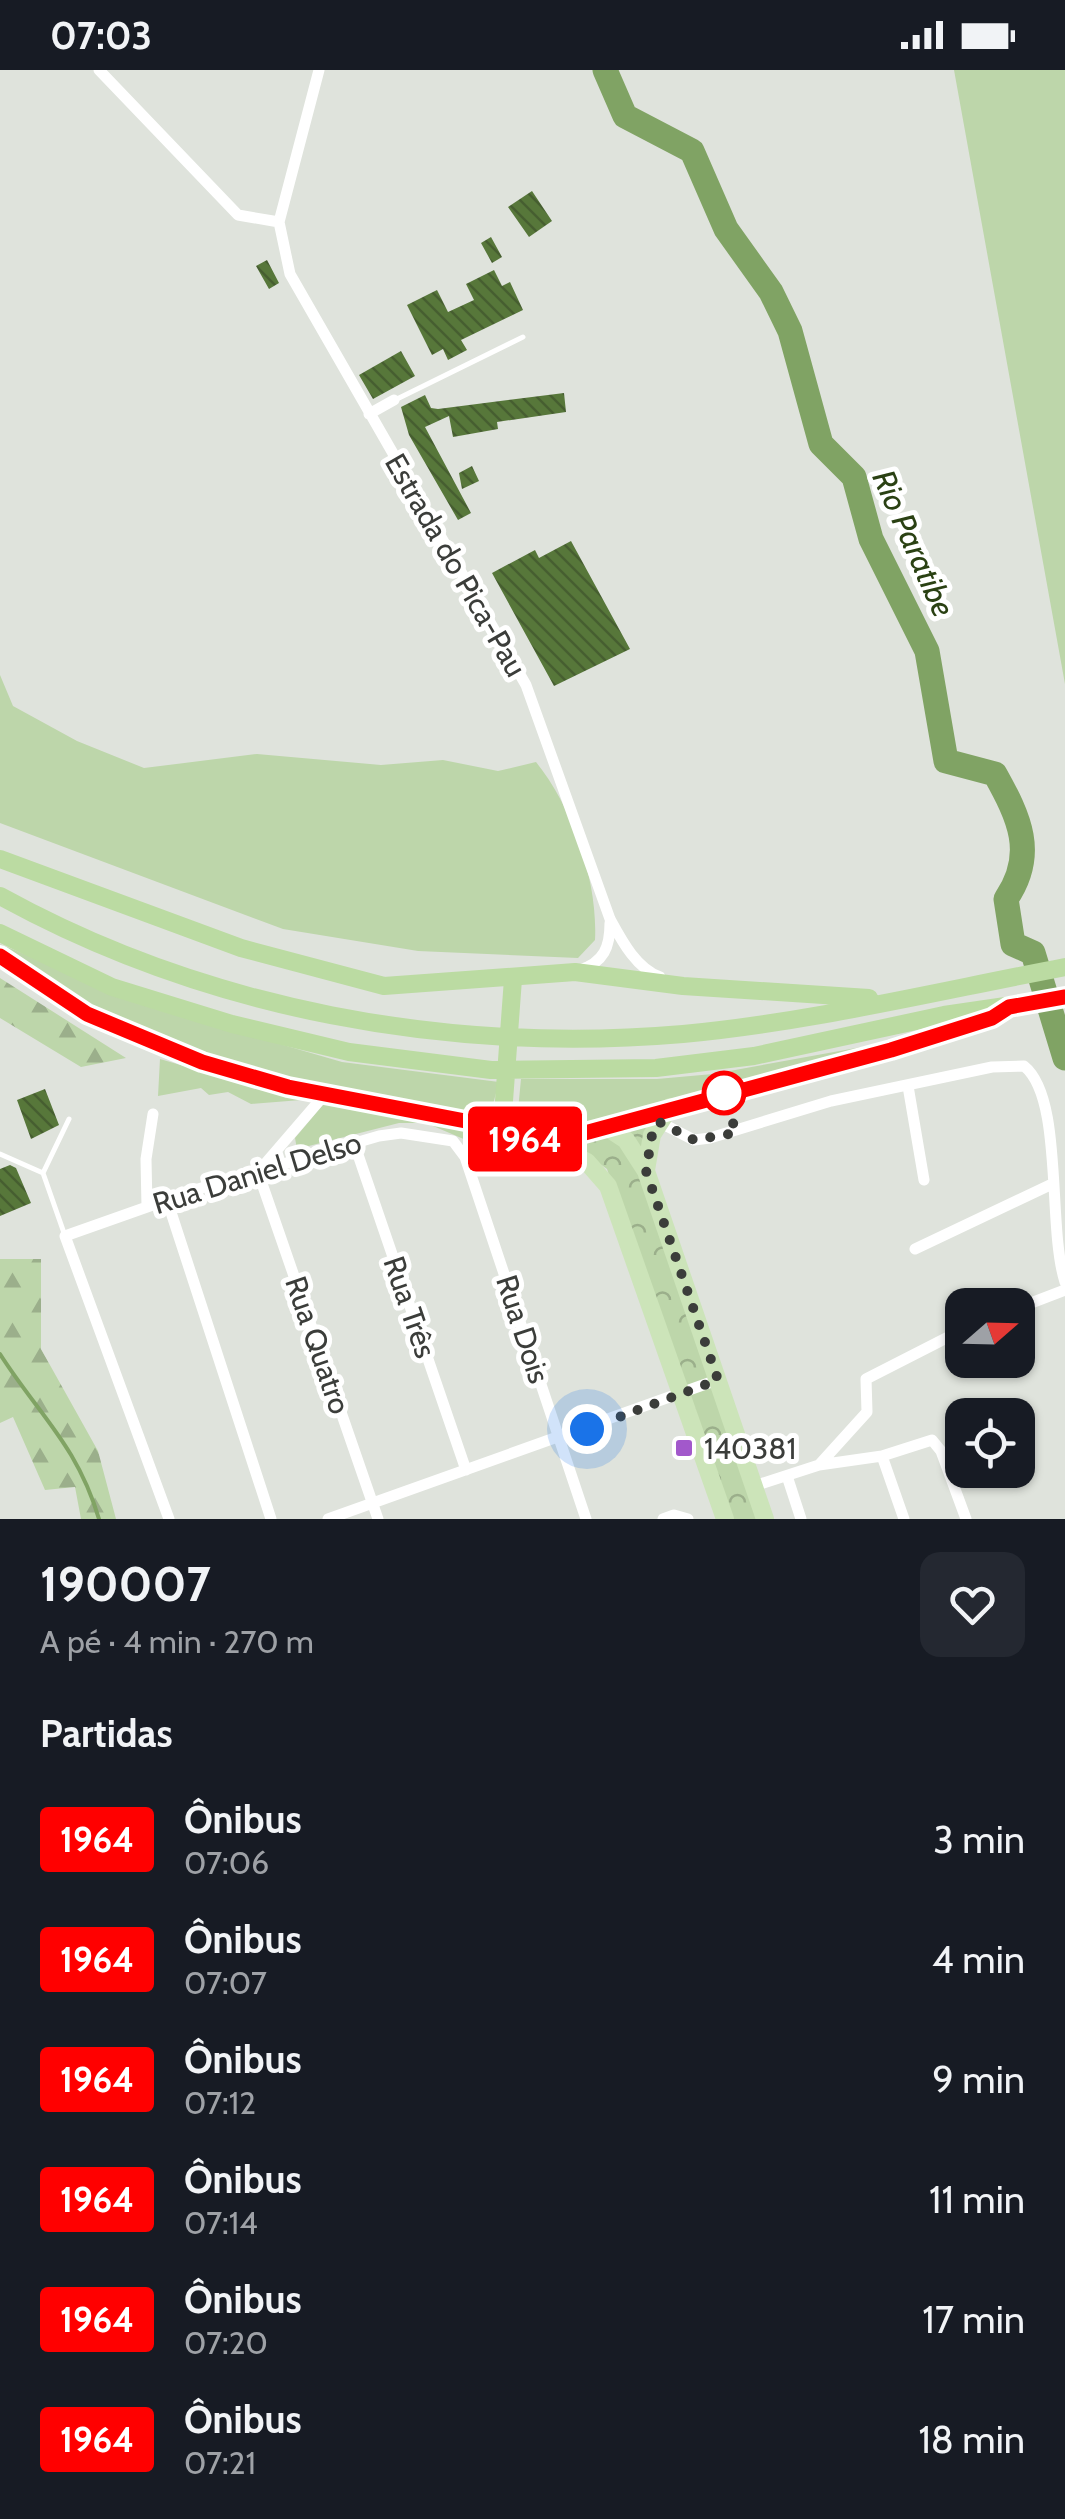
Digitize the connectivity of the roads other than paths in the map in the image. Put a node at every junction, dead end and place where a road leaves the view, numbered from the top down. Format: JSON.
{"nodes":[{"id":1,"x":99,"y":70,"type":"edge"},
{"id":2,"x":319,"y":70,"type":"edge"},
{"id":3,"x":278,"y":222,"type":"junction"},
{"id":4,"x":523,"y":336,"type":"dead end"},
{"id":5,"x":394,"y":400,"type":"joint"},
{"id":6,"x":369,"y":414,"type":"junction"},
{"id":7,"x":0,"y":859,"type":"edge"},
{"id":8,"x":0,"y":896,"type":"edge"},
{"id":9,"x":610,"y":919,"type":"junction"},
{"id":10,"x":0,"y":933,"type":"edge"},
{"id":11,"x":0,"y":956,"type":"edge"},
{"id":12,"x":1059,"y":968,"type":"edge"},
{"id":13,"x":576,"y":972,"type":"junction"},
{"id":14,"x":514,"y":980,"type":"junction"},
{"id":15,"x":683,"y":986,"type":"junction"},
{"id":16,"x":1063,"y":997,"type":"edge"},
{"id":17,"x":894,"y":999,"type":"junction"},
{"id":18,"x":1009,"y":1007,"type":"junction"},
{"id":19,"x":908,"y":1086,"type":"junction"},
{"id":20,"x":326,"y":1094,"type":"junction"},
{"id":21,"x":153,"y":1114,"type":"dead end"},
{"id":22,"x":664,"y":1114,"type":"junction"},
{"id":23,"x":69,"y":1119,"type":"dead end"},
{"id":24,"x":606,"y":1127,"type":"junction"},
{"id":25,"x":502,"y":1128,"type":"junction"},
{"id":26,"x":453,"y":1142,"type":"joint"},
{"id":27,"x":354,"y":1143,"type":"junction"},
{"id":28,"x":551,"y":1143,"type":"junction"},
{"id":29,"x":0,"y":1154,"type":"edge"},
{"id":30,"x":646,"y":1171,"type":"junction"},
{"id":31,"x":258,"y":1172,"type":"junction"},
{"id":32,"x":43,"y":1173,"type":"junction"},
{"id":33,"x":924,"y":1180,"type":"dead end"},
{"id":34,"x":1050,"y":1186,"type":"junction"},
{"id":35,"x":167,"y":1200,"type":"junction"},
{"id":36,"x":146,"y":1207,"type":"junction"},
{"id":37,"x":65,"y":1236,"type":"junction"},
{"id":38,"x":915,"y":1249,"type":"dead end"},
{"id":39,"x":1065,"y":1282,"type":"edge"},
{"id":40,"x":1065,"y":1290,"type":"edge"},
{"id":41,"x":1035,"y":1301,"type":"edge"},
{"id":42,"x":945,"y":1338,"type":"edge"},
{"id":43,"x":718,"y":1380,"type":"junction"},
{"id":44,"x":680,"y":1394,"type":"junction"},
{"id":45,"x":559,"y":1438,"type":"junction"},
{"id":46,"x":882,"y":1456,"type":"junction"},
{"id":47,"x":819,"y":1465,"type":"junction"},
{"id":48,"x":466,"y":1470,"type":"junction"},
{"id":49,"x":787,"y":1476,"type":"junction"},
{"id":50,"x":754,"y":1486,"type":"junction"},
{"id":51,"x":372,"y":1505,"type":"junction"},
{"id":52,"x":170,"y":1519,"type":"edge"},
{"id":53,"x":271,"y":1519,"type":"edge"},
{"id":54,"x":328,"y":1519,"type":"edge"},
{"id":55,"x":378,"y":1519,"type":"edge"},
{"id":56,"x":586,"y":1519,"type":"edge"},
{"id":57,"x":663,"y":1519,"type":"edge"},
{"id":58,"x":688,"y":1519,"type":"edge"},
{"id":59,"x":725,"y":1519,"type":"edge"},
{"id":60,"x":765,"y":1519,"type":"edge"},
{"id":61,"x":801,"y":1519,"type":"edge"},
{"id":62,"x":904,"y":1519,"type":"edge"},
{"id":63,"x":966,"y":1519,"type":"edge"}],
"edges":[{"from":1,"to":3,"type":"street"},
{"from":2,"to":3,"type":"street"},
{"from":3,"to":6,"type":"street","name":"Estrada do Pica-Pau"},
{"from":4,"to":5,"type":"lane"},
{"from":5,"to":6,"type":"street"},
{"from":6,"to":9,"type":"street","name":"Estrada do Pica-Pau"},
{"from":7,"to":14,"type":"highway"},
{"from":8,"to":17,"type":"highway"},
{"from":9,"to":13,"type":"street"},
{"from":9,"to":15,"type":"street","name":"Estrada do Pica-Pau"},
{"from":10,"to":18,"type":"highway"},
{"from":11,"to":20,"type":"highway"},
{"from":12,"to":17,"type":"highway"},
{"from":13,"to":14,"type":"highway"},
{"from":13,"to":15,"type":"highway"},
{"from":14,"to":25,"type":"highway"},
{"from":15,"to":17,"type":"highway"},
{"from":16,"to":18,"type":"highway"},
{"from":18,"to":22,"type":"highway"},
{"from":19,"to":22,"type":"street"},
{"from":19,"to":33,"type":"street"},
{"from":19,"to":34,"type":"street"},
{"from":20,"to":25,"type":"highway"},
{"from":20,"to":31,"type":"street"},
{"from":21,"to":36,"type":"street"},
{"from":22,"to":24,"type":"highway"},
{"from":22,"to":30,"type":"main road"},
{"from":23,"to":32,"type":"lane"},
{"from":24,"to":28,"type":"highway"},
{"from":24,"to":30,"type":"main road"},
{"from":25,"to":28,"type":"highway"},
{"from":26,"to":27,"type":"street","name":"Rua Daniel Delso"},
{"from":26,"to":45,"type":"street","name":"Rua Dois"},
{"from":27,"to":31,"type":"street","name":"Rua Daniel Delso"},
{"from":27,"to":48,"type":"street","name":"Rua Três"},
{"from":28,"to":44,"type":"main road"},
{"from":29,"to":32,"type":"lane"},
{"from":30,"to":43,"type":"main road"},
{"from":31,"to":35,"type":"street","name":"Rua Daniel Delso"},
{"from":31,"to":51,"type":"street","name":"Rua Quatro"},
{"from":32,"to":37,"type":"lane"},
{"from":34,"to":38,"type":"street"},
{"from":34,"to":39,"type":"street"},
{"from":35,"to":36,"type":"street","name":"Rua Daniel Delso"},
{"from":35,"to":53,"type":"street"},
{"from":36,"to":37,"type":"street","name":"Rua Daniel Delso"},
{"from":37,"to":52,"type":"street"},
{"from":40,"to":41,"type":"street"},
{"from":42,"to":47,"type":"street"},
{"from":43,"to":44,"type":"street"},
{"from":43,"to":50,"type":"main road"},
{"from":44,"to":45,"type":"street"},
{"from":44,"to":59,"type":"main road"},
{"from":45,"to":48,"type":"street"},
{"from":45,"to":56,"type":"street","name":"Rua Dois"},
{"from":46,"to":47,"type":"street"},
{"from":46,"to":62,"type":"street"},
{"from":46,"to":63,"type":"street"},
{"from":47,"to":49,"type":"street"},
{"from":48,"to":51,"type":"street"},
{"from":49,"to":50,"type":"street"},
{"from":49,"to":61,"type":"street"},
{"from":50,"to":60,"type":"main road"},
{"from":51,"to":54,"type":"street"},
{"from":51,"to":55,"type":"street","name":"Rua Quatro"},
{"from":57,"to":58,"type":"street"}]}
